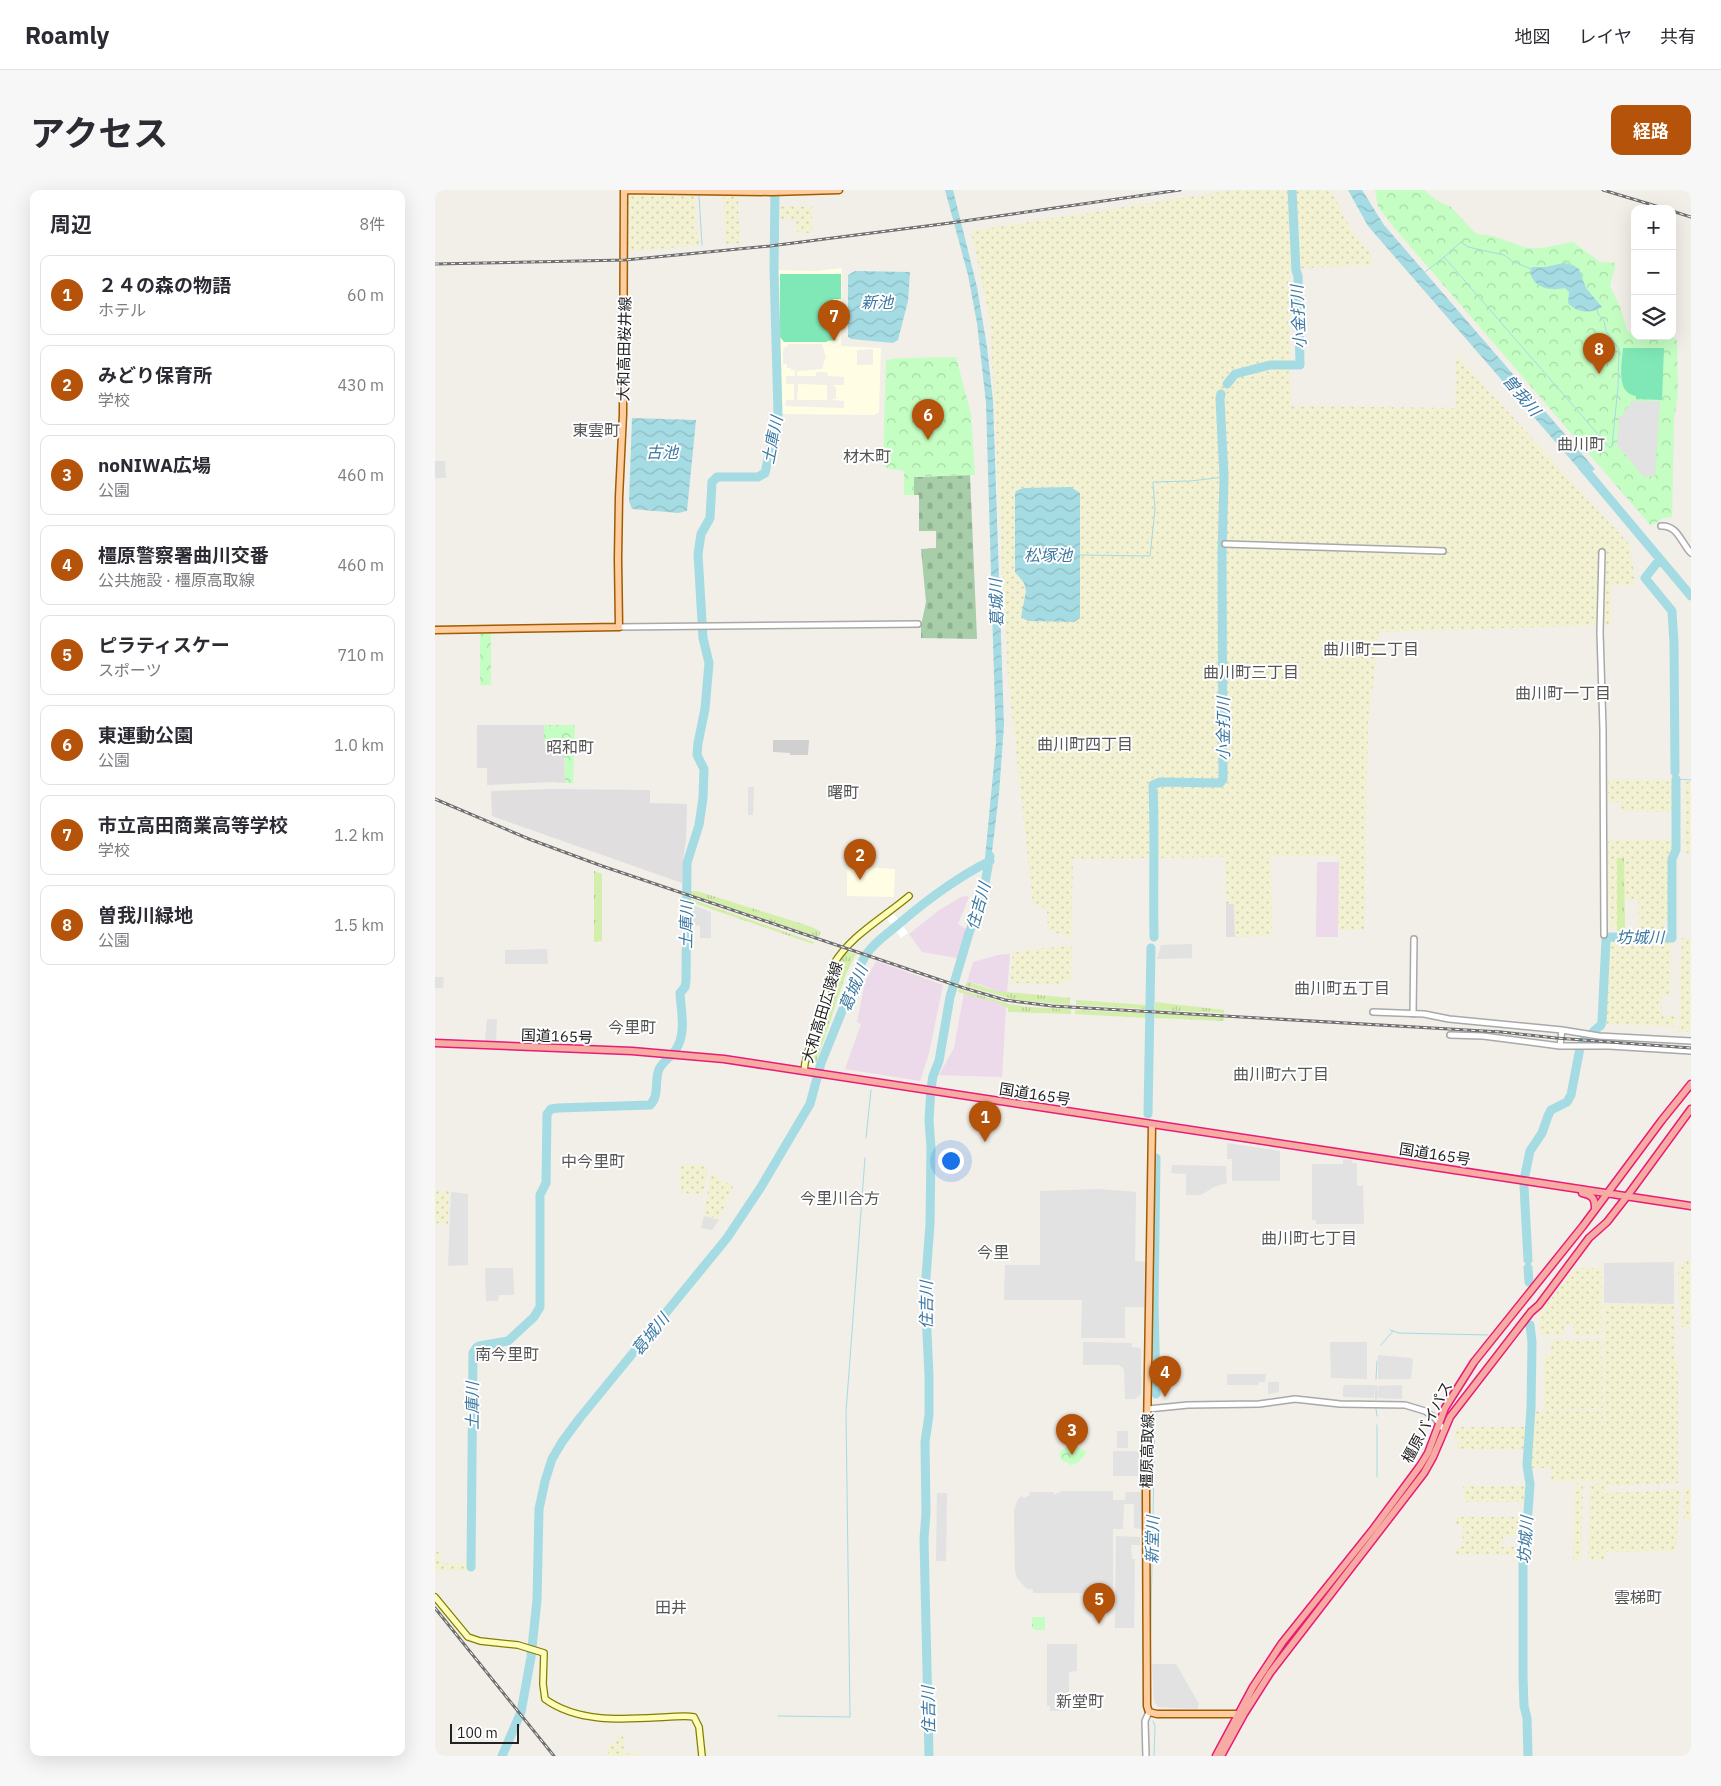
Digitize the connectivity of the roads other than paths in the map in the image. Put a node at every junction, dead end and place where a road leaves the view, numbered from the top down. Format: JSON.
{"nodes":[{"id":1,"x":839,"y":190,"type":"edge"},
{"id":2,"x":1661,"y":526,"type":"dead end"},
{"id":3,"x":1225,"y":544,"type":"dead end"},
{"id":4,"x":1443,"y":551,"type":"dead end"},
{"id":5,"x":1602,"y":552,"type":"dead end"},
{"id":6,"x":1691,"y":553,"type":"edge"},
{"id":7,"x":918,"y":624,"type":"dead end"},
{"id":8,"x":619,"y":628,"type":"junction"},
{"id":9,"x":435,"y":630,"type":"edge"},
{"id":10,"x":909,"y":896,"type":"dead end"},
{"id":11,"x":1604,"y":935,"type":"dead end"},
{"id":12,"x":1414,"y":939,"type":"dead end"},
{"id":13,"x":1373,"y":1012,"type":"dead end"},
{"id":14,"x":1413,"y":1014,"type":"junction"},
{"id":15,"x":1562,"y":1030,"type":"junction"},
{"id":16,"x":1450,"y":1035,"type":"dead end"},
{"id":17,"x":1691,"y":1042,"type":"edge"},
{"id":18,"x":435,"y":1043,"type":"edge"},
{"id":19,"x":1560,"y":1046,"type":"junction"},
{"id":20,"x":1691,"y":1051,"type":"edge"},
{"id":21,"x":807,"y":1071,"type":"junction"},
{"id":22,"x":1691,"y":1084,"type":"edge"},
{"id":23,"x":1691,"y":1109,"type":"edge"},
{"id":24,"x":1152,"y":1125,"type":"junction"},
{"id":25,"x":1570,"y":1188,"type":"junction"},
{"id":26,"x":1607,"y":1193,"type":"junction"},
{"id":27,"x":1628,"y":1195,"type":"junction"},
{"id":28,"x":1691,"y":1206,"type":"edge"},
{"id":29,"x":1595,"y":1208,"type":"junction"},
{"id":30,"x":1559,"y":1254,"type":"junction"},
{"id":31,"x":1571,"y":1262,"type":"junction"},
{"id":32,"x":1148,"y":1409,"type":"junction"},
{"id":33,"x":1439,"y":1422,"type":"junction"},
{"id":34,"x":1444,"y":1430,"type":"junction"},
{"id":35,"x":435,"y":1598,"type":"edge"},
{"id":36,"x":1149,"y":1712,"type":"junction"},
{"id":37,"x":1241,"y":1714,"type":"junction"},
{"id":38,"x":702,"y":1756,"type":"edge"},
{"id":39,"x":1146,"y":1756,"type":"edge"},
{"id":40,"x":1216,"y":1756,"type":"edge"},
{"id":41,"x":1221,"y":1756,"type":"edge"}],
"edges":[{"from":1,"to":8,"type":"main road","name":"大和高田桜井線"},
{"from":2,"to":6,"type":"street"},
{"from":3,"to":4,"type":"street"},
{"from":5,"to":11,"type":"street"},
{"from":7,"to":8,"type":"street"},
{"from":8,"to":9,"type":"main road"},
{"from":10,"to":21,"type":"main road","name":"大和高田広陵線"},
{"from":12,"to":14,"type":"street"},
{"from":13,"to":14,"type":"street"},
{"from":14,"to":15,"type":"street"},
{"from":15,"to":17,"type":"street"},
{"from":15,"to":19,"type":"street"},
{"from":16,"to":19,"type":"street"},
{"from":18,"to":21,"type":"highway","name":"国道165号"},
{"from":19,"to":20,"type":"street"},
{"from":21,"to":24,"type":"highway","name":"国道165号"},
{"from":22,"to":26,"type":"highway","name":"橿原バイパス"},
{"from":23,"to":27,"type":"highway","name":"橿原バイパス"},
{"from":24,"to":25,"type":"highway","name":"国道165号"},
{"from":24,"to":32,"type":"main road","name":"橿原高取線"},
{"from":25,"to":26,"type":"highway","name":"国道165号"},
{"from":25,"to":29,"type":"highway"},
{"from":26,"to":27,"type":"highway","name":"国道165号"},
{"from":26,"to":29,"type":"highway","name":"橿原バイパス"},
{"from":27,"to":28,"type":"highway","name":"国道165号"},
{"from":27,"to":31,"type":"highway","name":"橿原バイパス"},
{"from":29,"to":30,"type":"highway","name":"橿原バイパス"},
{"from":30,"to":31,"type":"highway"},
{"from":30,"to":33,"type":"highway","name":"橿原バイパス"},
{"from":31,"to":34,"type":"highway","name":"橿原バイパス"},
{"from":32,"to":33,"type":"street"},
{"from":32,"to":36,"type":"main road","name":"橿原高取線"},
{"from":33,"to":34,"type":"street"},
{"from":33,"to":37,"type":"highway","name":"橿原バイパス"},
{"from":34,"to":37,"type":"highway","name":"橿原バイパス"},
{"from":35,"to":38,"type":"main road"},
{"from":36,"to":37,"type":"main road"},
{"from":36,"to":39,"type":"street"},
{"from":37,"to":40,"type":"highway","name":"橿原バイパス"},
{"from":37,"to":41,"type":"highway","name":"橿原バイパス"}]}
